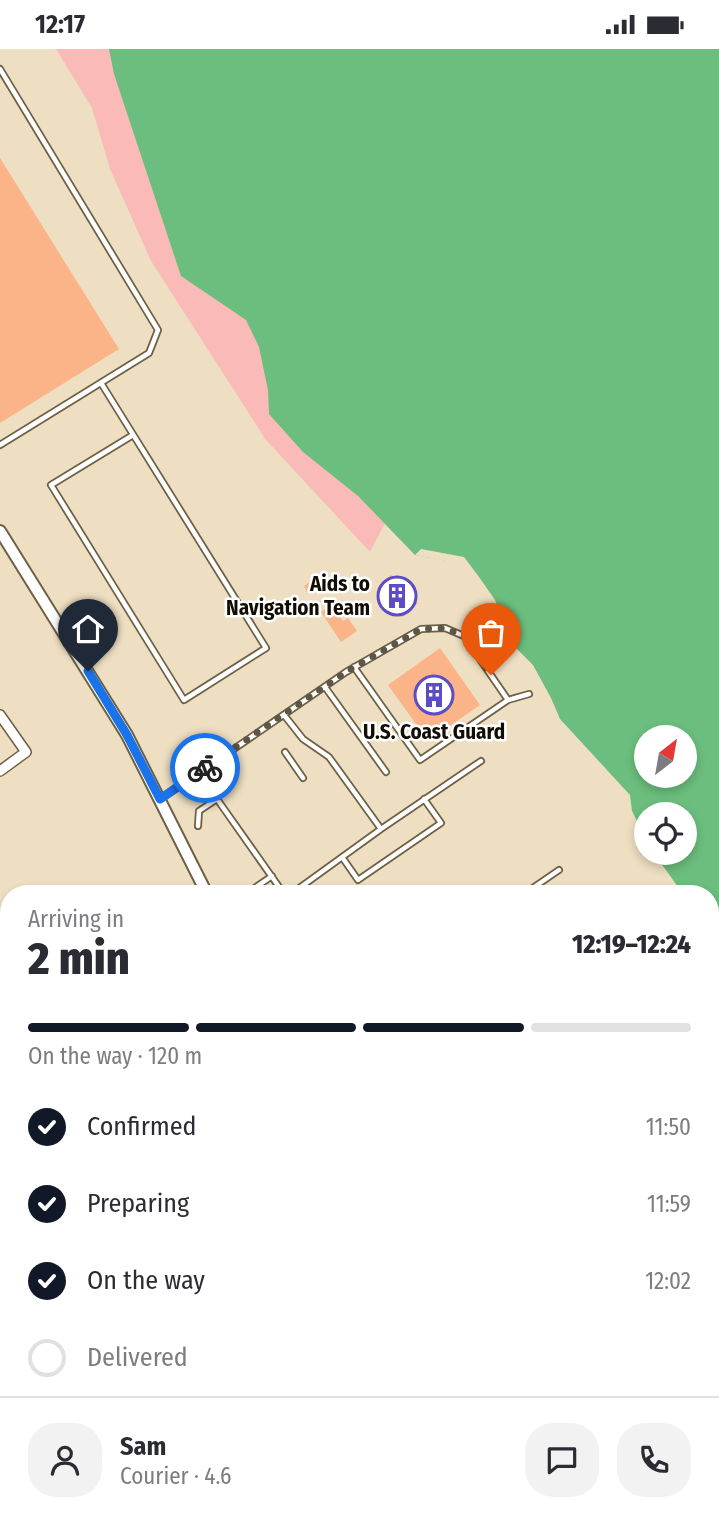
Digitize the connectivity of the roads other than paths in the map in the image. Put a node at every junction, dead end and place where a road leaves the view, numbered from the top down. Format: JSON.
{"nodes":[{"id":1,"x":0,"y":69,"type":"edge"},
{"id":2,"x":101,"y":383,"type":"junction"},
{"id":3,"x":133,"y":435,"type":"junction"},
{"id":4,"x":0,"y":445,"type":"edge"},
{"id":5,"x":0,"y":531,"type":"edge"},
{"id":6,"x":354,"y":667,"type":"junction"},
{"id":7,"x":325,"y":687,"type":"junction"},
{"id":8,"x":529,"y":694,"type":"dead end"},
{"id":9,"x":508,"y":700,"type":"junction"},
{"id":10,"x":0,"y":715,"type":"edge"},
{"id":11,"x":284,"y":715,"type":"junction"},
{"id":12,"x":285,"y":752,"type":"dead end"},
{"id":13,"x":481,"y":761,"type":"dead end"},
{"id":14,"x":0,"y":771,"type":"edge"},
{"id":15,"x":386,"y":772,"type":"dead end"},
{"id":16,"x":303,"y":778,"type":"dead end"},
{"id":17,"x":160,"y":799,"type":"junction"},
{"id":18,"x":424,"y":799,"type":"junction"},
{"id":19,"x":198,"y":826,"type":"dead end"},
{"id":20,"x":381,"y":829,"type":"junction"},
{"id":21,"x":342,"y":857,"type":"junction"},
{"id":22,"x":559,"y":870,"type":"dead end"},
{"id":23,"x":272,"y":876,"type":"junction"},
{"id":24,"x":203,"y":885,"type":"edge"},
{"id":25,"x":259,"y":885,"type":"edge"},
{"id":26,"x":278,"y":885,"type":"edge"},
{"id":27,"x":303,"y":885,"type":"edge"},
{"id":28,"x":536,"y":885,"type":"edge"}],
"edges":[{"from":1,"to":2,"type":"lane"},
{"from":2,"to":3,"type":"lane"},
{"from":2,"to":4,"type":"lane"},
{"from":3,"to":3,"type":"lane"},
{"from":5,"to":17,"type":"street"},
{"from":6,"to":7,"type":"lane"},
{"from":6,"to":9,"type":"lane"},
{"from":6,"to":9,"type":"lane"},
{"from":7,"to":11,"type":"lane"},
{"from":7,"to":15,"type":"lane"},
{"from":8,"to":9,"type":"lane"},
{"from":10,"to":14,"type":"street"},
{"from":11,"to":17,"type":"lane"},
{"from":11,"to":20,"type":"lane"},
{"from":12,"to":16,"type":"lane"},
{"from":13,"to":18,"type":"lane"},
{"from":17,"to":24,"type":"street"},
{"from":18,"to":20,"type":"lane"},
{"from":18,"to":21,"type":"lane"},
{"from":19,"to":23,"type":"lane"},
{"from":20,"to":21,"type":"lane"},
{"from":21,"to":27,"type":"lane"},
{"from":22,"to":28,"type":"lane"},
{"from":23,"to":25,"type":"lane"},
{"from":23,"to":26,"type":"lane"}]}
